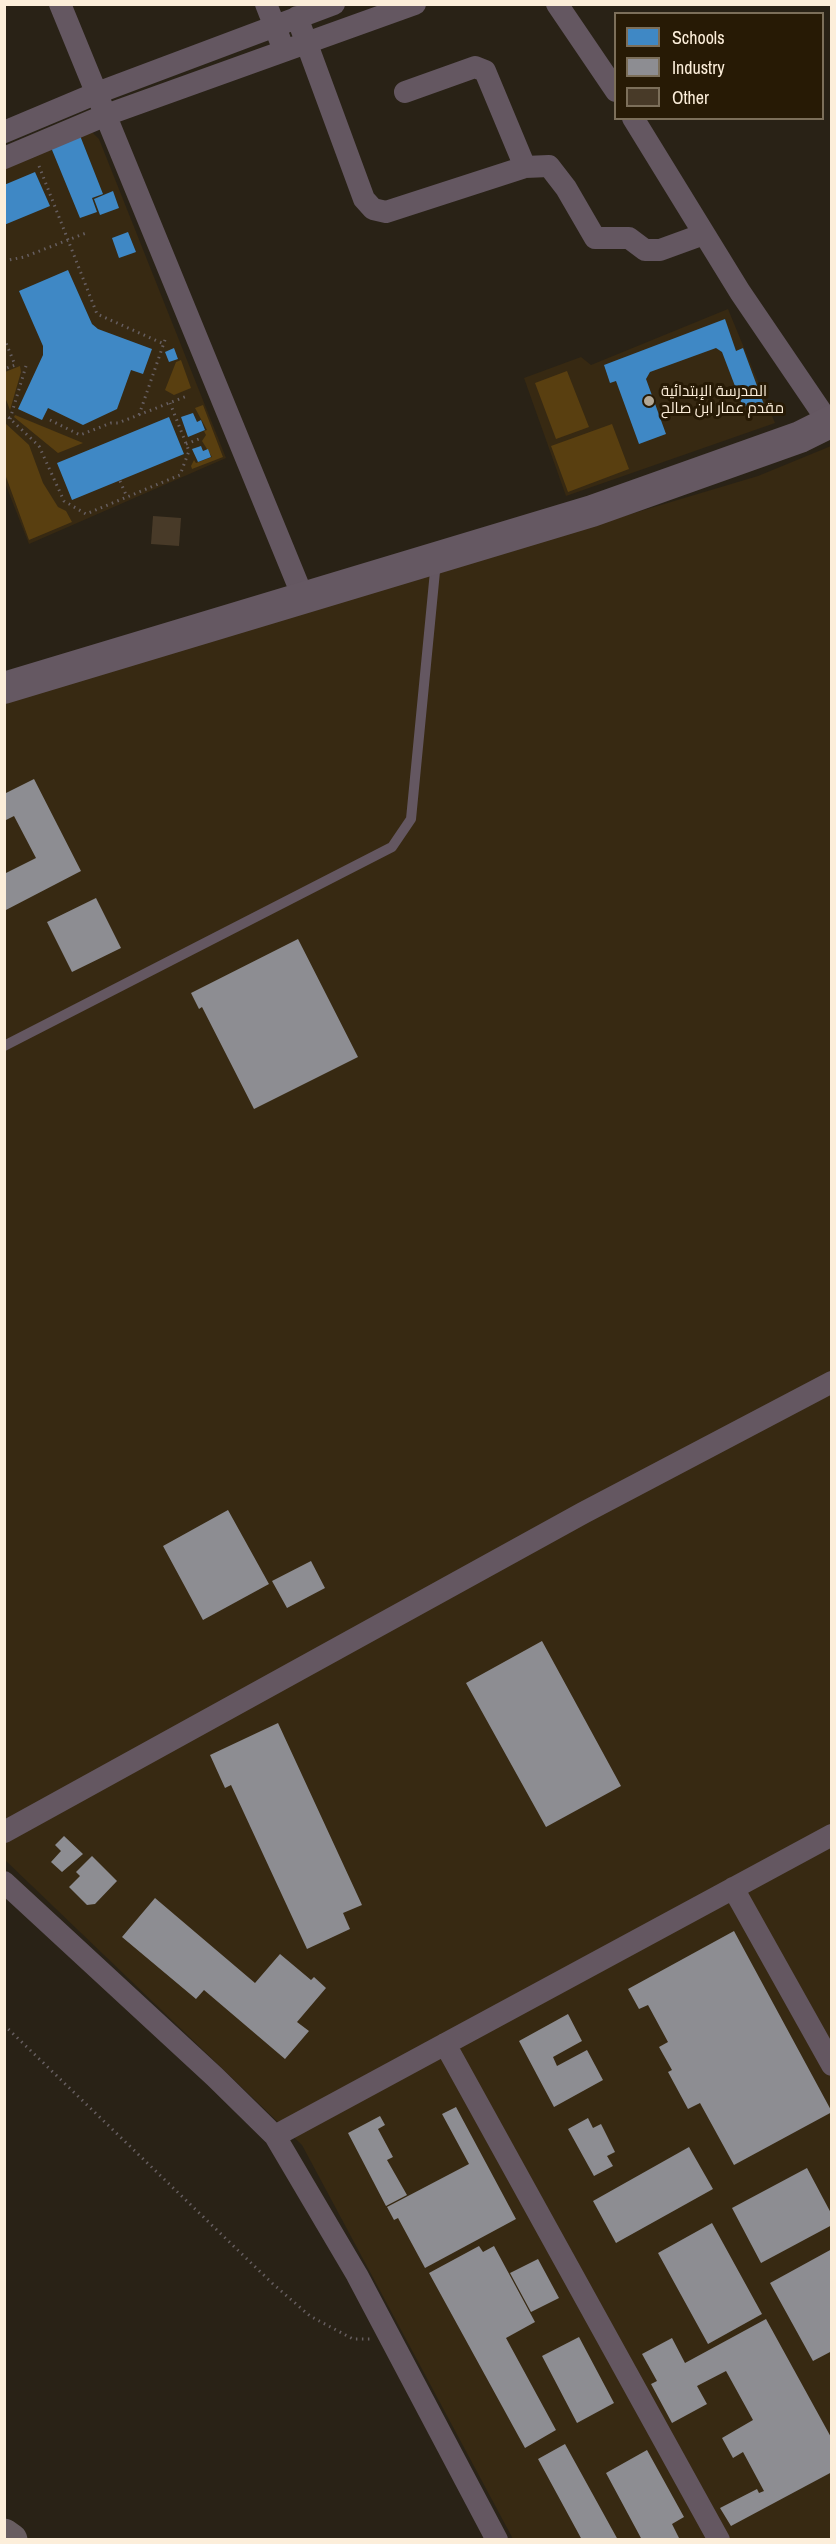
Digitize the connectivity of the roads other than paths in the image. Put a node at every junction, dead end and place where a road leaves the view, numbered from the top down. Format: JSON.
{"nodes":[{"id":1,"x":60,"y":4,"type":"edge"},
{"id":2,"x":266,"y":4,"type":"edge"},
{"id":3,"x":334,"y":4,"type":"edge"},
{"id":4,"x":415,"y":4,"type":"edge"},
{"id":5,"x":557,"y":4,"type":"edge"},
{"id":6,"x":297,"y":17,"type":"junction"},
{"id":7,"x":274,"y":26,"type":"junction"},
{"id":8,"x":306,"y":42,"type":"junction"},
{"id":9,"x":284,"y":50,"type":"junction"},
{"id":10,"x":614,"y":90,"type":"edge"},
{"id":11,"x":405,"y":92,"type":"dead end"},
{"id":12,"x":97,"y":93,"type":"junction"},
{"id":13,"x":106,"y":115,"type":"junction"},
{"id":14,"x":634,"y":120,"type":"edge"},
{"id":15,"x":4,"y":132,"type":"edge"},
{"id":16,"x":4,"y":158,"type":"edge"},
{"id":17,"x":525,"y":167,"type":"junction"},
{"id":18,"x":704,"y":234,"type":"junction"},
{"id":19,"x":830,"y":422,"type":"edge"},
{"id":20,"x":436,"y":558,"type":"junction"},
{"id":21,"x":303,"y":597,"type":"junction"},
{"id":22,"x":4,"y":688,"type":"edge"},
{"id":23,"x":4,"y":1046,"type":"edge"},
{"id":24,"x":831,"y":1382,"type":"edge"},
{"id":25,"x":4,"y":1832,"type":"edge"},
{"id":26,"x":831,"y":1835,"type":"edge"},
{"id":27,"x":4,"y":1881,"type":"edge"},
{"id":28,"x":733,"y":1888,"type":"junction"},
{"id":29,"x":445,"y":2044,"type":"junction"},
{"id":30,"x":831,"y":2065,"type":"edge"},
{"id":31,"x":274,"y":2136,"type":"junction"},
{"id":32,"x":4,"y":2535,"type":"edge"},
{"id":33,"x":11,"y":2540,"type":"edge"},
{"id":34,"x":496,"y":2540,"type":"edge"},
{"id":35,"x":719,"y":2540,"type":"edge"}],
"edges":[{"from":1,"to":12,"type":"street"},
{"from":2,"to":7,"type":"street"},
{"from":3,"to":6,"type":"street"},
{"from":4,"to":8,"type":"street"},
{"from":5,"to":10,"type":"street"},
{"from":6,"to":7,"type":"street"},
{"from":6,"to":8,"type":"street"},
{"from":7,"to":9,"type":"street"},
{"from":7,"to":12,"type":"street"},
{"from":8,"to":9,"type":"street"},
{"from":8,"to":17,"type":"street"},
{"from":9,"to":13,"type":"street"},
{"from":11,"to":17,"type":"street"},
{"from":12,"to":13,"type":"street"},
{"from":12,"to":15,"type":"street"},
{"from":13,"to":16,"type":"street"},
{"from":13,"to":21,"type":"street"},
{"from":14,"to":18,"type":"street"},
{"from":17,"to":18,"type":"street"},
{"from":18,"to":19,"type":"street"},
{"from":19,"to":20,"type":"street"},
{"from":20,"to":21,"type":"street"},
{"from":20,"to":23,"type":"lane"},
{"from":21,"to":22,"type":"street"},
{"from":24,"to":25,"type":"street"},
{"from":26,"to":28,"type":"street"},
{"from":27,"to":31,"type":"street"},
{"from":28,"to":29,"type":"street"},
{"from":28,"to":30,"type":"street"},
{"from":29,"to":31,"type":"street"},
{"from":29,"to":35,"type":"street"},
{"from":31,"to":34,"type":"street"},
{"from":32,"to":33,"type":"highway"}]}
